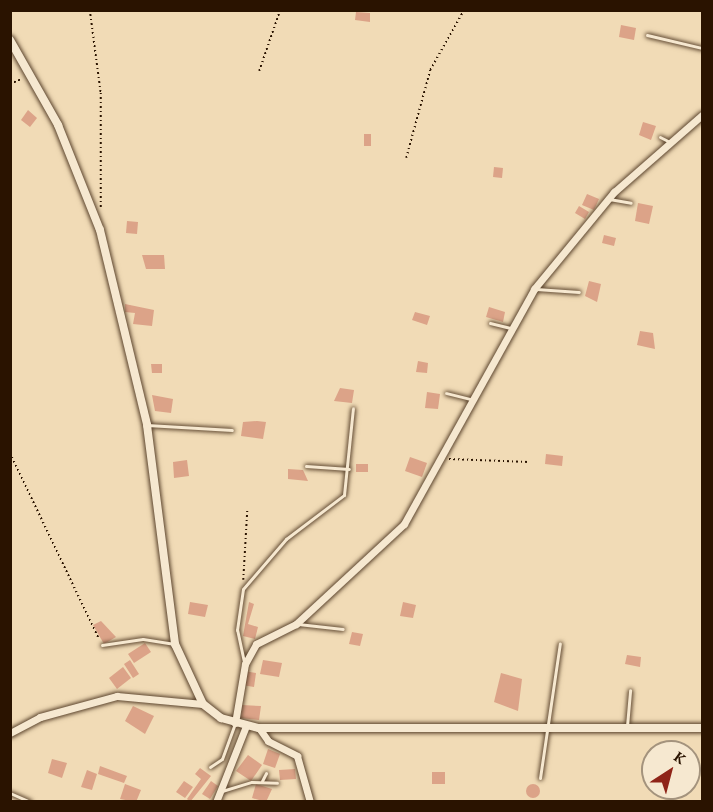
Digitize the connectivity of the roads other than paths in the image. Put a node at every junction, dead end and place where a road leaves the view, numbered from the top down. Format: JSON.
{"nodes":[{"id":1,"x":647,"y":35,"type":"dead end"},
{"id":2,"x":10,"y":40,"type":"edge"},
{"id":3,"x":702,"y":48,"type":"edge"},
{"id":4,"x":702,"y":115,"type":"edge"},
{"id":5,"x":660,"y":137,"type":"dead end"},
{"id":6,"x":669,"y":142,"type":"junction"},
{"id":7,"x":607,"y":199,"type":"junction"},
{"id":8,"x":631,"y":203,"type":"dead end"},
{"id":9,"x":534,"y":289,"type":"junction"},
{"id":10,"x":579,"y":292,"type":"dead end"},
{"id":11,"x":490,"y":323,"type":"dead end"},
{"id":12,"x":510,"y":328,"type":"junction"},
{"id":13,"x":446,"y":393,"type":"dead end"},
{"id":14,"x":470,"y":399,"type":"junction"},
{"id":15,"x":353,"y":408,"type":"dead end"},
{"id":16,"x":147,"y":425,"type":"junction"},
{"id":17,"x":232,"y":430,"type":"dead end"},
{"id":18,"x":306,"y":466,"type":"dead end"},
{"id":19,"x":349,"y":469,"type":"junction"},
{"id":20,"x":296,"y":624,"type":"junction"},
{"id":21,"x":344,"y":628,"type":"dead end"},
{"id":22,"x":560,"y":643,"type":"dead end"},
{"id":23,"x":175,"y":644,"type":"junction"},
{"id":24,"x":102,"y":645,"type":"road end"},
{"id":25,"x":245,"y":664,"type":"junction"},
{"id":26,"x":630,"y":690,"type":"dead end"},
{"id":27,"x":203,"y":704,"type":"junction"},
{"id":28,"x":235,"y":723,"type":"junction"},
{"id":29,"x":548,"y":725,"type":"junction"},
{"id":30,"x":246,"y":726,"type":"junction"},
{"id":31,"x":627,"y":726,"type":"junction"},
{"id":32,"x":259,"y":728,"type":"junction"},
{"id":33,"x":702,"y":728,"type":"edge"},
{"id":34,"x":10,"y":733,"type":"edge"},
{"id":35,"x":210,"y":767,"type":"dead end"},
{"id":36,"x":266,"y":773,"type":"dead end"},
{"id":37,"x":540,"y":778,"type":"dead end"},
{"id":38,"x":262,"y":782,"type":"junction"},
{"id":39,"x":277,"y":783,"type":"dead end"},
{"id":40,"x":220,"y":792,"type":"junction"},
{"id":41,"x":10,"y":793,"type":"edge"},
{"id":42,"x":30,"y":801,"type":"edge"},
{"id":43,"x":216,"y":801,"type":"edge"},
{"id":44,"x":310,"y":801,"type":"edge"}],
"edges":[{"from":1,"to":3,"type":"lane"},
{"from":2,"to":16,"type":"street"},
{"from":4,"to":6,"type":"street"},
{"from":5,"to":6,"type":"lane"},
{"from":6,"to":7,"type":"street"},
{"from":7,"to":8,"type":"lane"},
{"from":7,"to":9,"type":"street"},
{"from":9,"to":10,"type":"lane"},
{"from":9,"to":12,"type":"street"},
{"from":11,"to":12,"type":"lane"},
{"from":12,"to":14,"type":"street"},
{"from":13,"to":14,"type":"lane"},
{"from":14,"to":20,"type":"street"},
{"from":15,"to":19,"type":"lane"},
{"from":16,"to":17,"type":"lane"},
{"from":16,"to":23,"type":"street"},
{"from":18,"to":19,"type":"lane"},
{"from":19,"to":25,"type":"lane"},
{"from":20,"to":21,"type":"lane"},
{"from":20,"to":25,"type":"street"},
{"from":22,"to":29,"type":"lane"},
{"from":23,"to":24,"type":"lane"},
{"from":23,"to":27,"type":"street"},
{"from":25,"to":28,"type":"street"},
{"from":26,"to":31,"type":"lane"},
{"from":27,"to":28,"type":"street"},
{"from":27,"to":34,"type":"street"},
{"from":28,"to":30,"type":"street"},
{"from":28,"to":35,"type":"lane"},
{"from":29,"to":31,"type":"street"},
{"from":29,"to":32,"type":"street"},
{"from":29,"to":37,"type":"lane"},
{"from":30,"to":32,"type":"street"},
{"from":30,"to":40,"type":"street"},
{"from":31,"to":33,"type":"street"},
{"from":32,"to":44,"type":"street"},
{"from":36,"to":38,"type":"lane"},
{"from":38,"to":39,"type":"lane"},
{"from":38,"to":40,"type":"lane"},
{"from":40,"to":43,"type":"street"},
{"from":41,"to":42,"type":"lane"}]}
